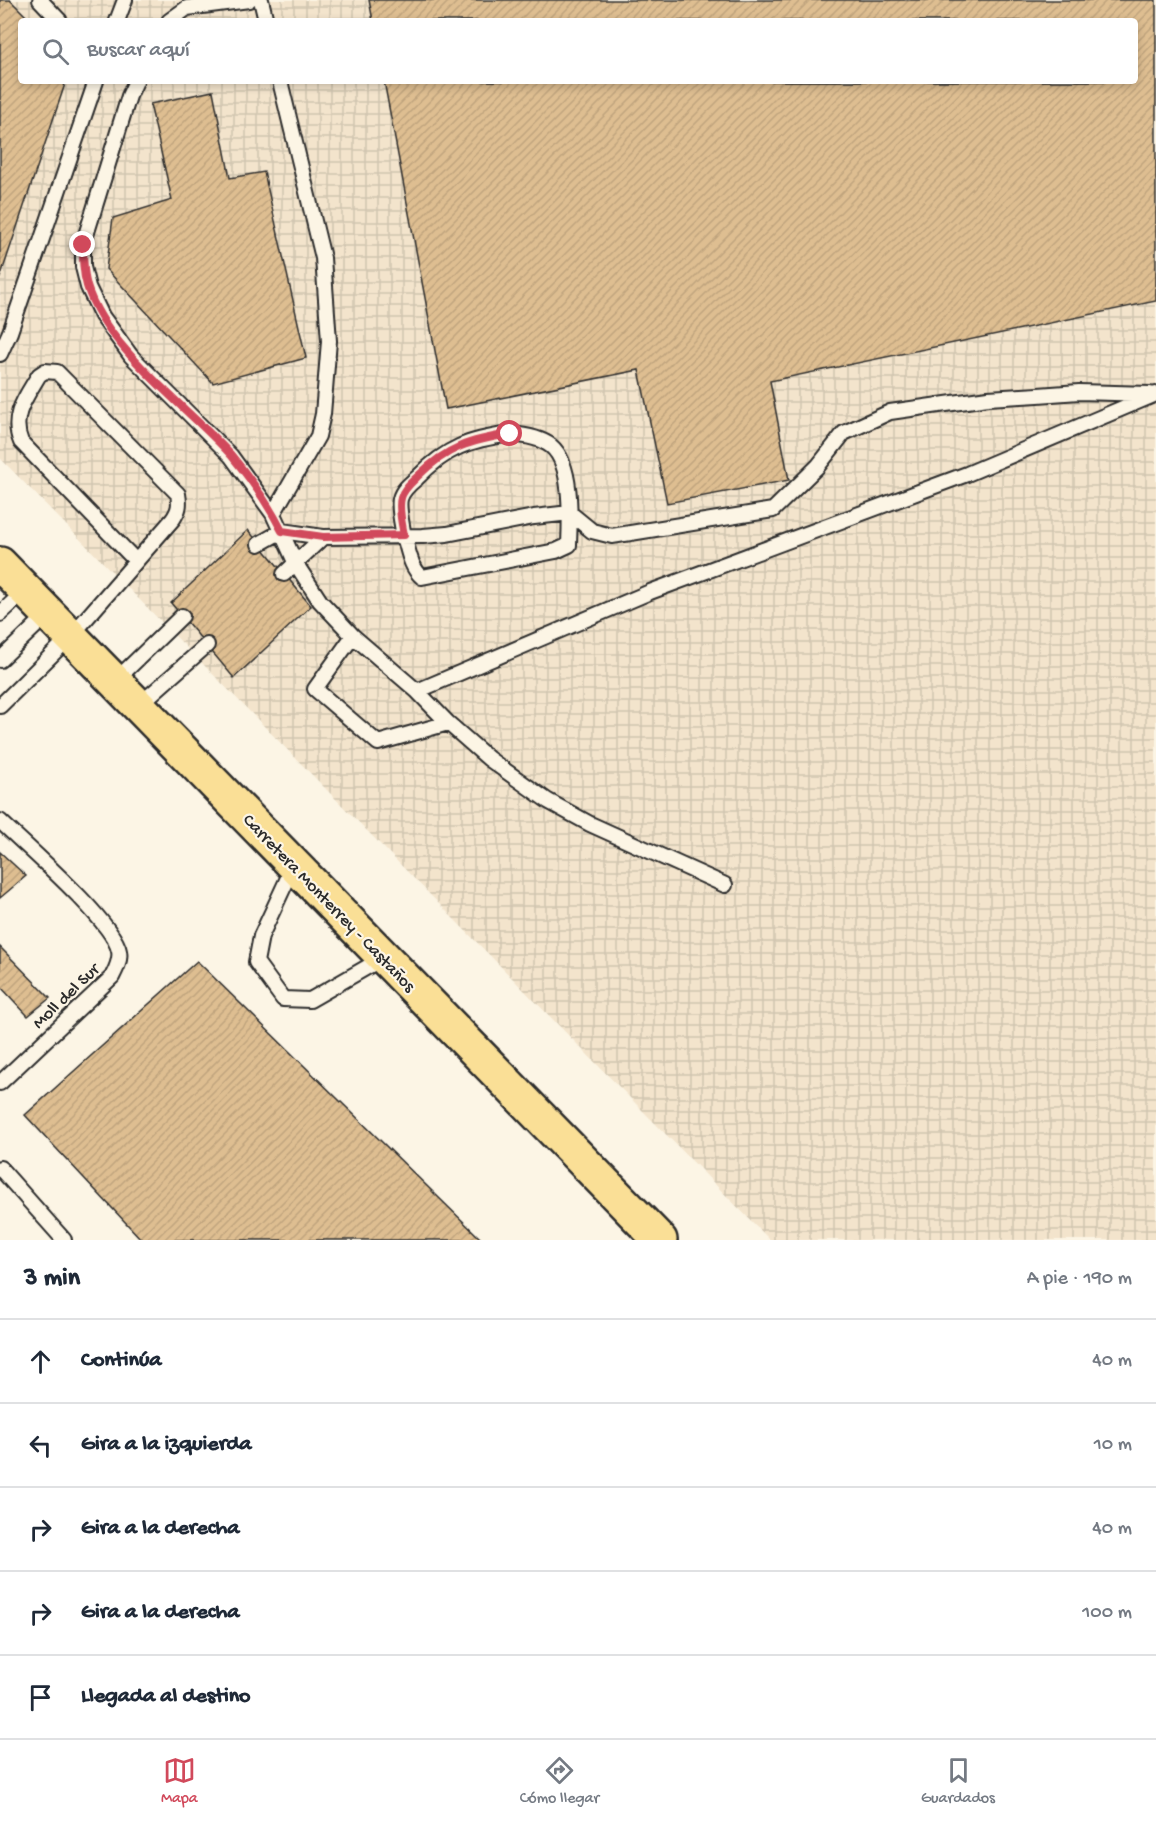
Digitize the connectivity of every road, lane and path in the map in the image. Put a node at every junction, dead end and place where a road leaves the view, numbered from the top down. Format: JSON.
{"nodes":[{"id":1,"x":39,"y":0,"type":"edge"},
{"id":2,"x":125,"y":0,"type":"edge"},
{"id":3,"x":249,"y":0,"type":"edge"},
{"id":4,"x":261,"y":0,"type":"edge"},
{"id":5,"x":57,"y":18,"type":"edge"},
{"id":6,"x":118,"y":18,"type":"edge"},
{"id":7,"x":173,"y":18,"type":"edge"},
{"id":8,"x":265,"y":18,"type":"edge"},
{"id":9,"x":95,"y":84,"type":"edge"},
{"id":10,"x":135,"y":84,"type":"edge"},
{"id":11,"x":281,"y":84,"type":"edge"},
{"id":12,"x":0,"y":354,"type":"edge"},
{"id":13,"x":1155,"y":394,"type":"edge"},
{"id":14,"x":570,"y":513,"type":"junction"},
{"id":15,"x":273,"y":514,"type":"junction"},
{"id":16,"x":282,"y":531,"type":"junction"},
{"id":17,"x":404,"y":535,"type":"junction"},
{"id":18,"x":323,"y":537,"type":"junction"},
{"id":19,"x":259,"y":544,"type":"dead end"},
{"id":20,"x":136,"y":561,"type":"junction"},
{"id":21,"x":0,"y":564,"type":"edge"},
{"id":22,"x":296,"y":564,"type":"junction"},
{"id":23,"x":284,"y":574,"type":"dead end"},
{"id":24,"x":26,"y":590,"type":"junction"},
{"id":25,"x":0,"y":614,"type":"edge"},
{"id":26,"x":182,"y":616,"type":"dead end"},
{"id":27,"x":60,"y":625,"type":"junction"},
{"id":28,"x":353,"y":636,"type":"junction"},
{"id":29,"x":207,"y":645,"type":"dead end"},
{"id":30,"x":0,"y":660,"type":"edge"},
{"id":31,"x":115,"y":681,"type":"junction"},
{"id":32,"x":417,"y":691,"type":"junction"},
{"id":33,"x":0,"y":706,"type":"edge"},
{"id":34,"x":138,"y":706,"type":"junction"},
{"id":35,"x":448,"y":723,"type":"junction"},
{"id":36,"x":0,"y":821,"type":"edge"},
{"id":37,"x":294,"y":865,"type":"junction"},
{"id":38,"x":725,"y":885,"type":"dead end"},
{"id":39,"x":384,"y":957,"type":"junction"},
{"id":40,"x":0,"y":1083,"type":"edge"},
{"id":41,"x":0,"y":1168,"type":"edge"},
{"id":42,"x":64,"y":1240,"type":"edge"},
{"id":43,"x":660,"y":1240,"type":"edge"}],
"edges":[{"from":1,"to":5,"type":"lane"},
{"from":2,"to":6,"type":"lane"},
{"from":3,"to":7,"type":"lane"},
{"from":4,"to":8,"type":"lane"},
{"from":9,"to":12,"type":"lane"},
{"from":10,"to":15,"type":"lane"},
{"from":11,"to":15,"type":"lane"},
{"from":13,"to":14,"type":"lane"},
{"from":13,"to":32,"type":"lane"},
{"from":14,"to":17,"type":"lane"},
{"from":14,"to":17,"type":"lane"},
{"from":14,"to":17,"type":"lane"},
{"from":15,"to":16,"type":"lane"},
{"from":16,"to":18,"type":"lane"},
{"from":16,"to":19,"type":"lane"},
{"from":16,"to":22,"type":"lane"},
{"from":17,"to":18,"type":"lane"},
{"from":18,"to":22,"type":"lane"},
{"from":20,"to":20,"type":"lane"},
{"from":20,"to":27,"type":"lane"},
{"from":21,"to":24,"type":"main road","name":"Carretera Monterrey - Castaños"},
{"from":22,"to":23,"type":"lane"},
{"from":22,"to":28,"type":"lane"},
{"from":24,"to":25,"type":"lane"},
{"from":24,"to":27,"type":"main road","name":"Carretera Monterrey - Castaños"},
{"from":26,"to":31,"type":"lane"},
{"from":27,"to":30,"type":"lane"},
{"from":27,"to":31,"type":"main road","name":"Carretera Monterrey - Castaños"},
{"from":27,"to":33,"type":"lane"},
{"from":28,"to":32,"type":"lane"},
{"from":28,"to":35,"type":"lane"},
{"from":29,"to":34,"type":"lane"},
{"from":31,"to":34,"type":"main road","name":"Carretera Monterrey - Castaños"},
{"from":32,"to":35,"type":"lane"},
{"from":34,"to":37,"type":"main road","name":"Carretera Monterrey - Castaños"},
{"from":35,"to":38,"type":"lane"},
{"from":36,"to":40,"type":"lane","name":"Moll del Sur"},
{"from":37,"to":39,"type":"main road","name":"Carretera Monterrey - Castaños"},
{"from":37,"to":39,"type":"lane"},
{"from":39,"to":43,"type":"main road","name":"Carretera Monterrey - Castaños"},
{"from":41,"to":42,"type":"lane"}]}
